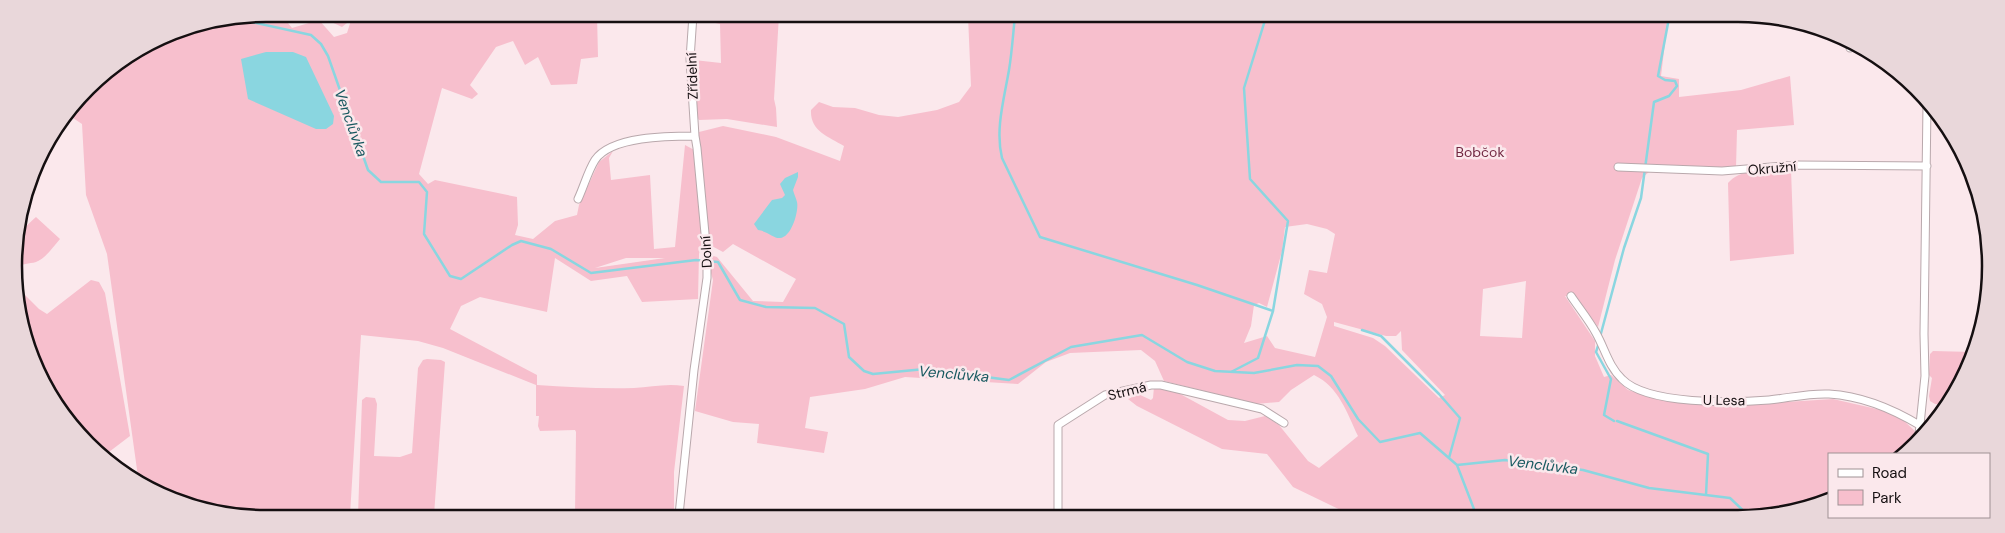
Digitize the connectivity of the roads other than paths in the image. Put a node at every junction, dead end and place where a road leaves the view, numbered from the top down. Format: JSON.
{"nodes":[{"id":1,"x":693,"y":22,"type":"edge"},
{"id":2,"x":1927,"y":112,"type":"edge"},
{"id":3,"x":695,"y":136,"type":"junction"},
{"id":4,"x":1927,"y":166,"type":"junction"},
{"id":5,"x":1618,"y":167,"type":"dead end"},
{"id":6,"x":578,"y":199,"type":"dead end"},
{"id":7,"x":1571,"y":296,"type":"dead end"},
{"id":8,"x":1284,"y":423,"type":"dead end"},
{"id":9,"x":1921,"y":426,"type":"joint"},
{"id":10,"x":680,"y":510,"type":"edge"},
{"id":11,"x":1058,"y":510,"type":"edge"}],
"edges":[{"from":1,"to":3,"type":"street","name":"Zřídelní"},
{"from":2,"to":4,"type":"street"},
{"from":3,"to":6,"type":"street"},
{"from":3,"to":10,"type":"street","name":"Dolní"},
{"from":4,"to":5,"type":"street","name":"Okružní"},
{"from":4,"to":9,"type":"street"},
{"from":7,"to":9,"type":"street","name":"U Lesa"},
{"from":8,"to":11,"type":"street","name":"Strmá"}]}
